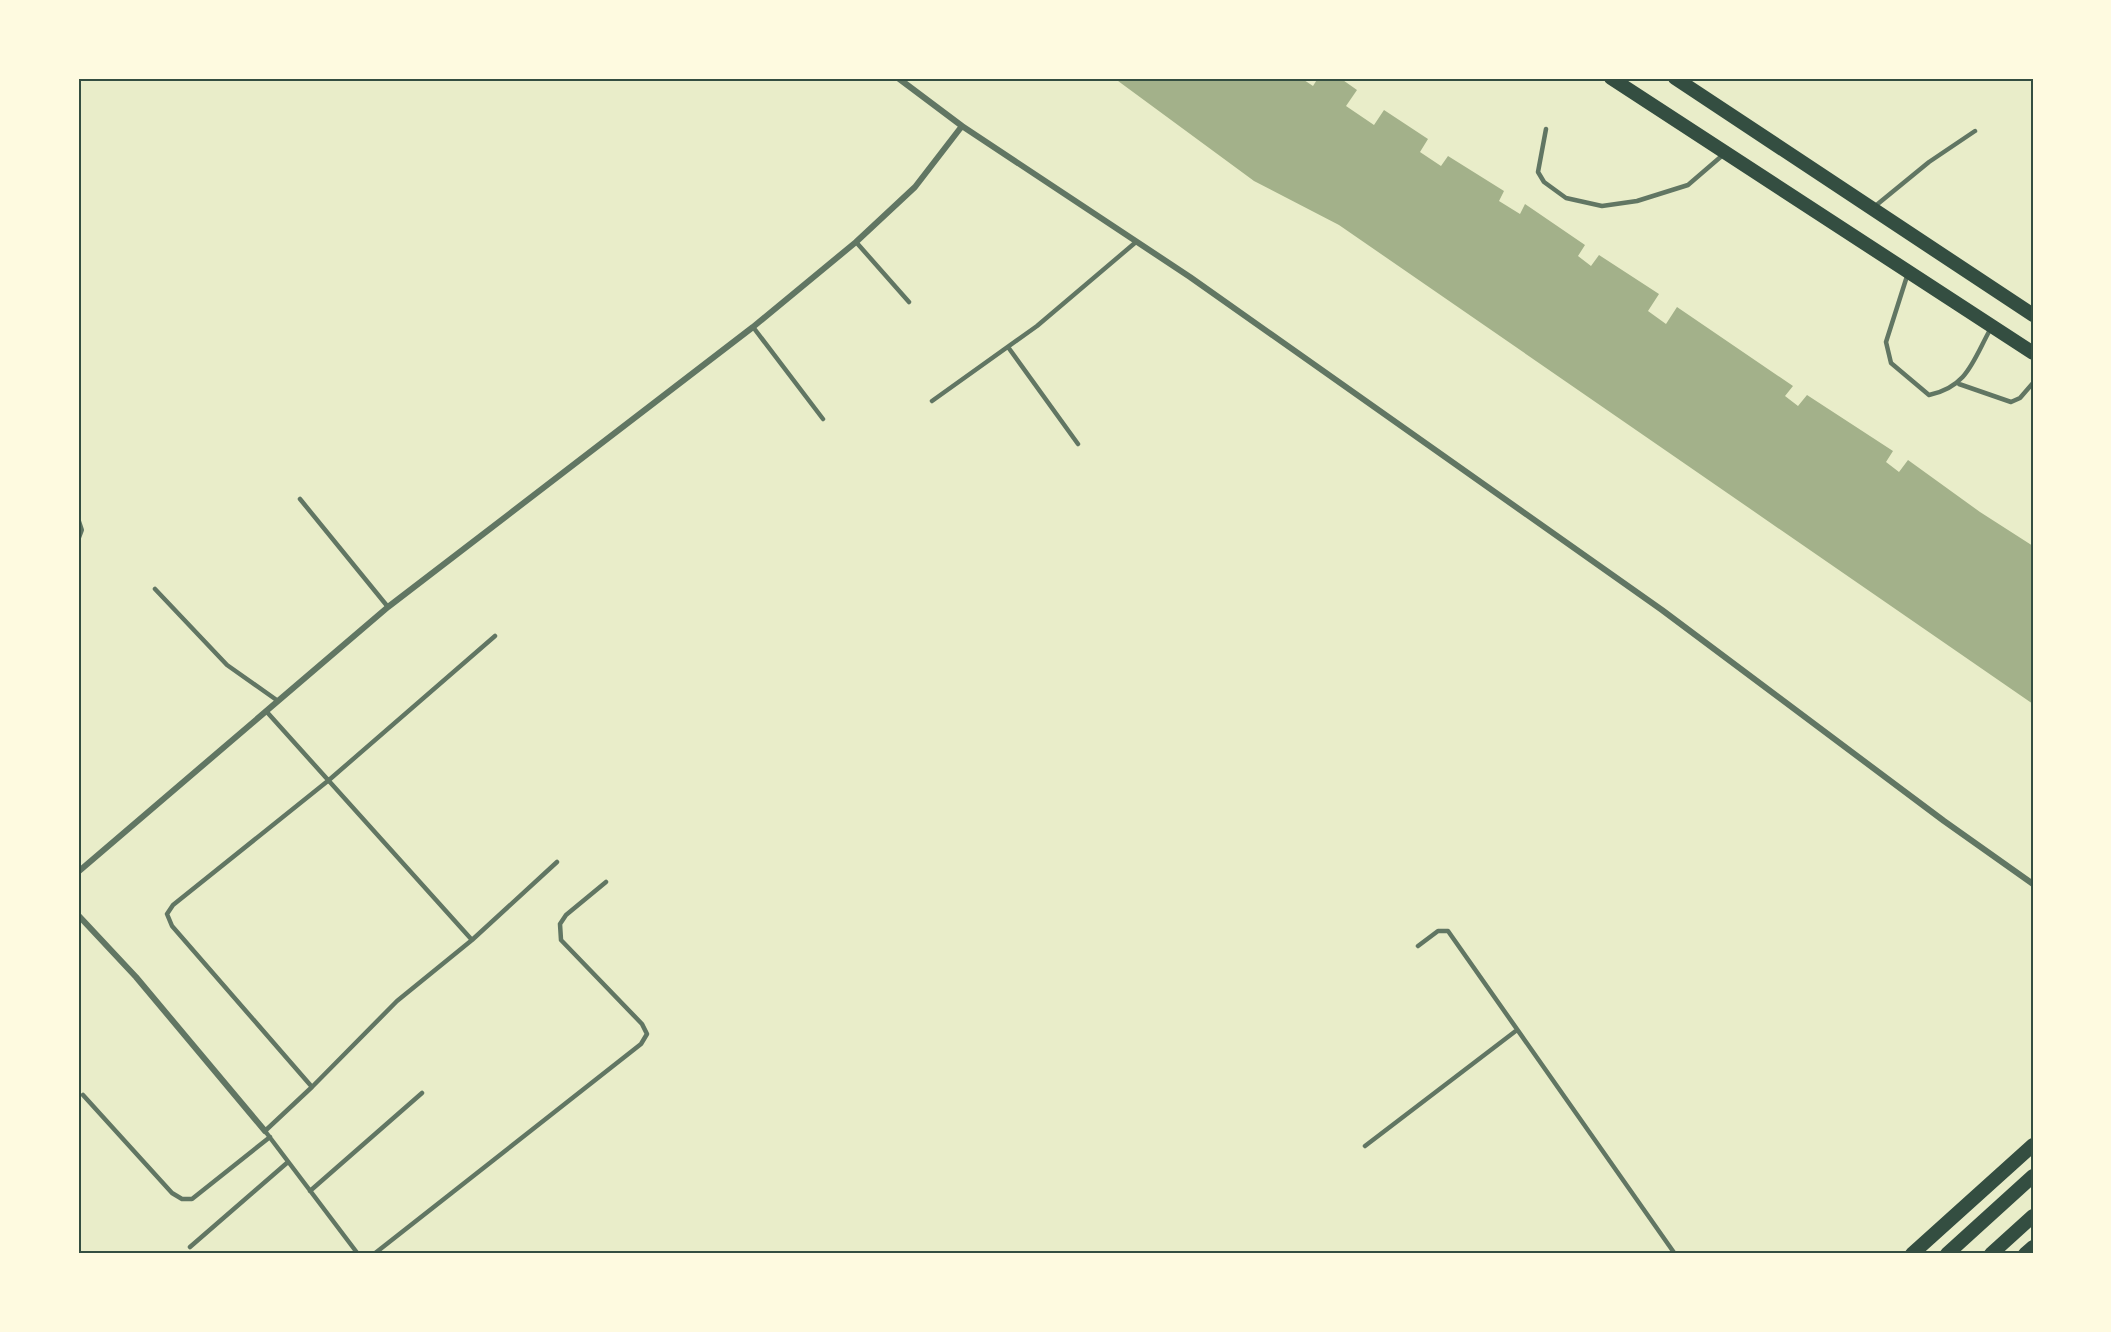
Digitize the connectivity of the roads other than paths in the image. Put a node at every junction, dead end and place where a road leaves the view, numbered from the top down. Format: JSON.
{"nodes":[{"id":1,"x":898,"y":78,"type":"edge"},
{"id":2,"x":1611,"y":78,"type":"edge"},
{"id":3,"x":1675,"y":78,"type":"edge"},
{"id":4,"x":962,"y":126,"type":"junction"},
{"id":5,"x":1545,"y":129,"type":"dead end"},
{"id":6,"x":1975,"y":131,"type":"dead end"},
{"id":7,"x":1725,"y":153,"type":"junction"},
{"id":8,"x":1872,"y":208,"type":"junction"},
{"id":9,"x":856,"y":242,"type":"junction"},
{"id":10,"x":1136,"y":242,"type":"junction"},
{"id":11,"x":1908,"y":273,"type":"junction"},
{"id":12,"x":909,"y":302,"type":"dead end"},
{"id":13,"x":2033,"y":315,"type":"edge"},
{"id":14,"x":753,"y":327,"type":"junction"},
{"id":15,"x":1992,"y":327,"type":"junction"},
{"id":16,"x":1008,"y":347,"type":"junction"},
{"id":17,"x":2033,"y":353,"type":"edge"},
{"id":18,"x":2033,"y":383,"type":"edge"},
{"id":19,"x":1959,"y":384,"type":"junction"},
{"id":20,"x":932,"y":401,"type":"dead end"},
{"id":21,"x":824,"y":419,"type":"dead end"},
{"id":22,"x":1078,"y":444,"type":"dead end"},
{"id":23,"x":300,"y":499,"type":"dead end"},
{"id":24,"x":78,"y":521,"type":"edge"},
{"id":25,"x":78,"y":538,"type":"edge"},
{"id":26,"x":155,"y":589,"type":"dead end"},
{"id":27,"x":388,"y":608,"type":"junction"},
{"id":28,"x":495,"y":636,"type":"dead end"},
{"id":29,"x":278,"y":701,"type":"junction"},
{"id":30,"x":266,"y":711,"type":"junction"},
{"id":31,"x":329,"y":780,"type":"junction"},
{"id":32,"x":557,"y":862,"type":"dead end"},
{"id":33,"x":78,"y":872,"type":"edge"},
{"id":34,"x":606,"y":882,"type":"dead end"},
{"id":35,"x":2033,"y":884,"type":"edge"},
{"id":36,"x":78,"y":915,"type":"edge"},
{"id":37,"x":472,"y":940,"type":"junction"},
{"id":38,"x":1418,"y":946,"type":"dead end"},
{"id":39,"x":1517,"y":1030,"type":"junction"},
{"id":40,"x":312,"y":1087,"type":"junction"},
{"id":41,"x":422,"y":1093,"type":"dead end"},
{"id":42,"x":83,"y":1095,"type":"dead end"},
{"id":43,"x":265,"y":1131,"type":"junction"},
{"id":44,"x":270,"y":1137,"type":"junction"},
{"id":45,"x":2033,"y":1145,"type":"edge"},
{"id":46,"x":1365,"y":1146,"type":"dead end"},
{"id":47,"x":288,"y":1162,"type":"junction"},
{"id":48,"x":2033,"y":1176,"type":"edge"},
{"id":49,"x":310,"y":1191,"type":"junction"},
{"id":50,"x":2033,"y":1216,"type":"edge"},
{"id":51,"x":190,"y":1247,"type":"dead end"},
{"id":52,"x":2033,"y":1247,"type":"edge"},
{"id":53,"x":358,"y":1254,"type":"edge"},
{"id":54,"x":374,"y":1254,"type":"edge"},
{"id":55,"x":1675,"y":1254,"type":"edge"},
{"id":56,"x":1912,"y":1254,"type":"edge"},
{"id":57,"x":1947,"y":1254,"type":"edge"},
{"id":58,"x":1991,"y":1254,"type":"edge"},
{"id":59,"x":2025,"y":1254,"type":"edge"}],
"edges":[{"from":1,"to":4,"type":"street"},
{"from":2,"to":7,"type":"main road"},
{"from":3,"to":8,"type":"main road"},
{"from":4,"to":9,"type":"street"},
{"from":4,"to":10,"type":"street"},
{"from":5,"to":7,"type":"lane"},
{"from":6,"to":8,"type":"lane"},
{"from":7,"to":11,"type":"main road"},
{"from":8,"to":13,"type":"main road"},
{"from":9,"to":12,"type":"lane"},
{"from":9,"to":14,"type":"street"},
{"from":10,"to":16,"type":"lane"},
{"from":10,"to":35,"type":"street"},
{"from":11,"to":15,"type":"main road"},
{"from":11,"to":19,"type":"lane"},
{"from":14,"to":21,"type":"lane"},
{"from":14,"to":27,"type":"street"},
{"from":15,"to":17,"type":"main road"},
{"from":15,"to":19,"type":"lane"},
{"from":16,"to":20,"type":"lane"},
{"from":16,"to":22,"type":"lane"},
{"from":18,"to":19,"type":"lane"},
{"from":23,"to":27,"type":"lane"},
{"from":24,"to":25,"type":"street"},
{"from":26,"to":29,"type":"lane"},
{"from":27,"to":29,"type":"street"},
{"from":28,"to":31,"type":"lane"},
{"from":29,"to":30,"type":"street"},
{"from":30,"to":31,"type":"lane"},
{"from":30,"to":33,"type":"street"},
{"from":31,"to":37,"type":"lane"},
{"from":31,"to":40,"type":"lane"},
{"from":32,"to":37,"type":"lane"},
{"from":34,"to":54,"type":"lane"},
{"from":36,"to":43,"type":"street"},
{"from":37,"to":40,"type":"lane"},
{"from":38,"to":39,"type":"lane"},
{"from":39,"to":46,"type":"lane"},
{"from":39,"to":55,"type":"lane"},
{"from":40,"to":43,"type":"lane"},
{"from":41,"to":49,"type":"lane"},
{"from":42,"to":44,"type":"lane"},
{"from":43,"to":44,"type":"lane"},
{"from":44,"to":47,"type":"lane"},
{"from":45,"to":56,"type":"main road"},
{"from":47,"to":49,"type":"lane"},
{"from":47,"to":51,"type":"lane"},
{"from":48,"to":57,"type":"main road"},
{"from":49,"to":53,"type":"lane"},
{"from":50,"to":58,"type":"main road"},
{"from":52,"to":59,"type":"main road"}]}
